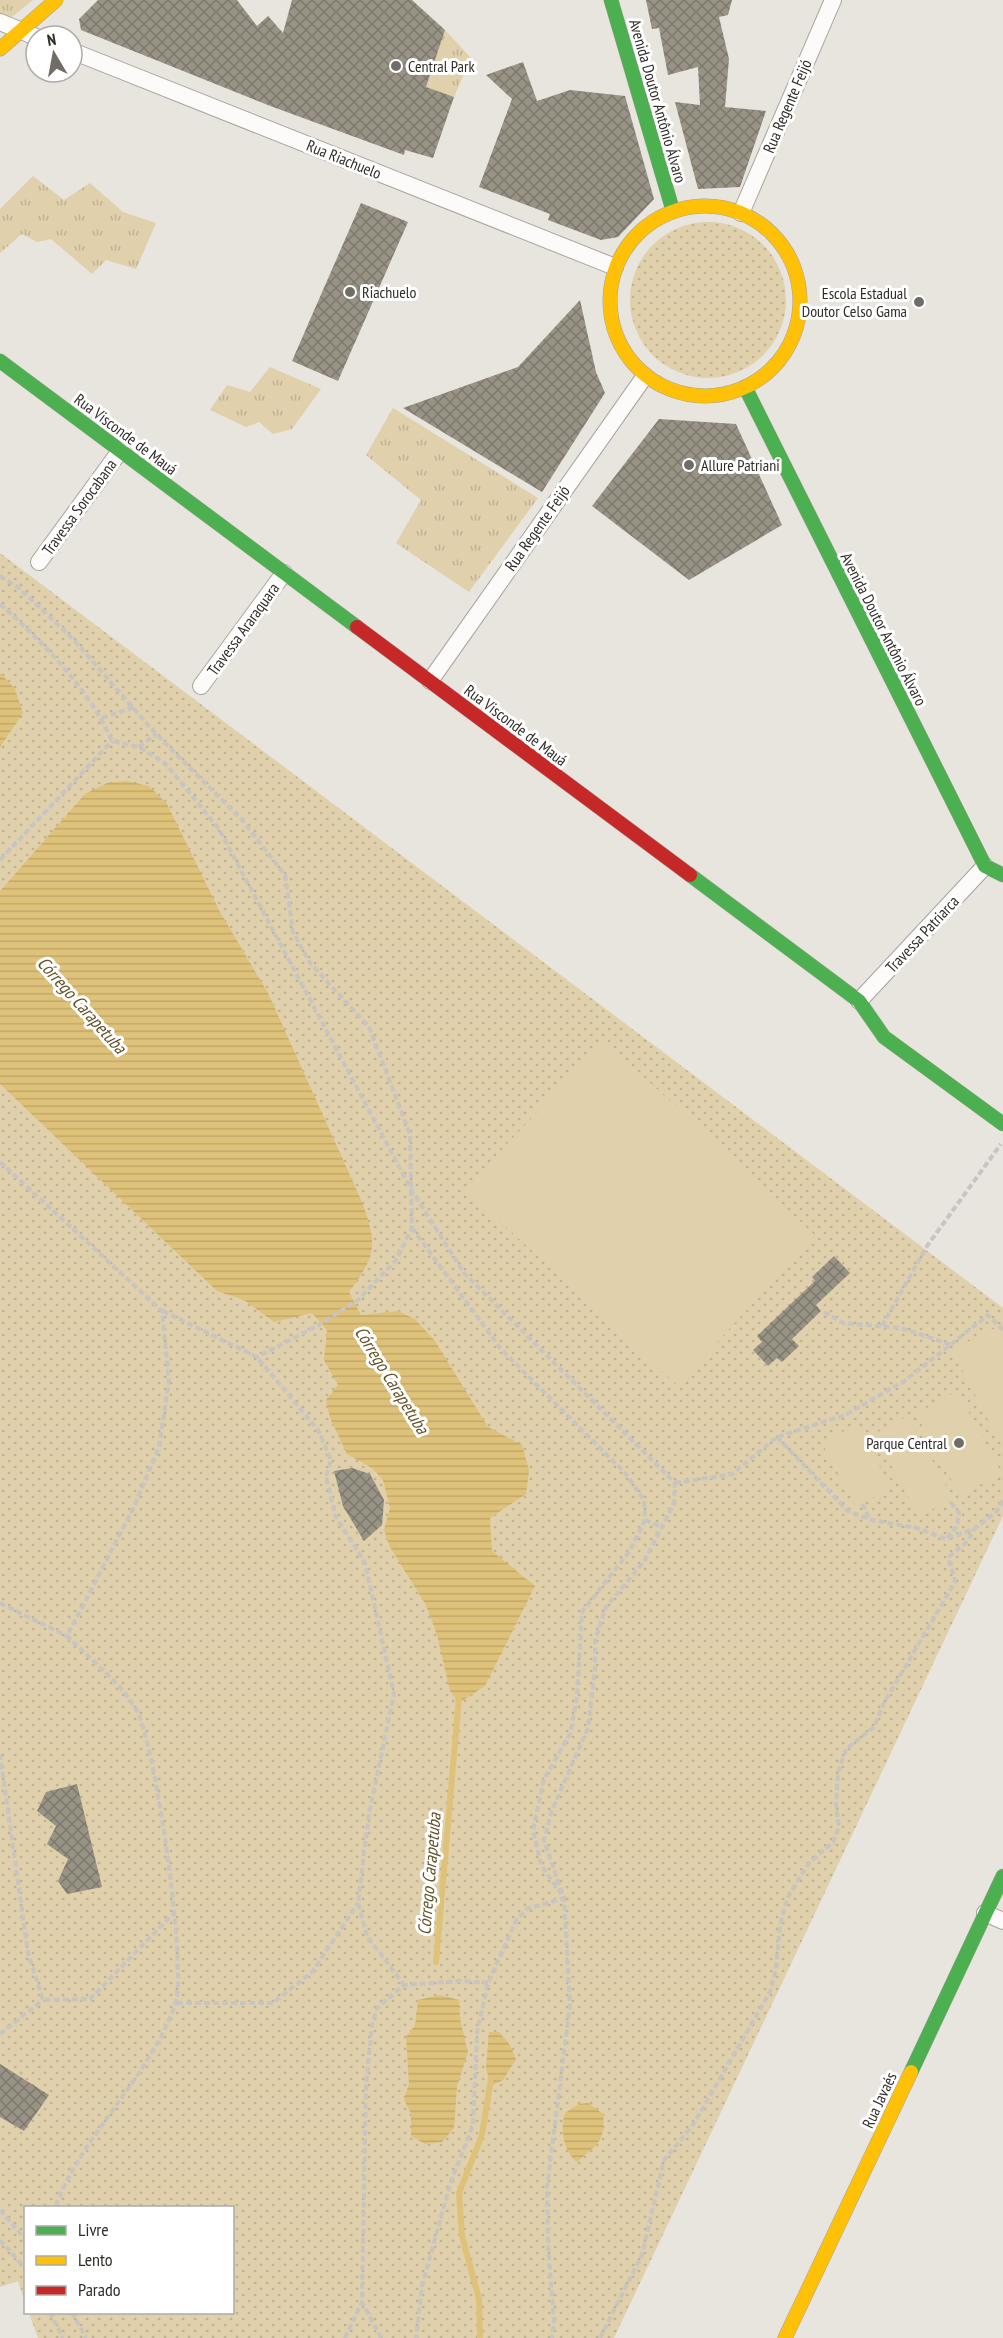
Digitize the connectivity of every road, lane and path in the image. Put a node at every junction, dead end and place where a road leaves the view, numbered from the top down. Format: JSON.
{"nodes":[{"id":1,"x":56,"y":0,"type":"edge"},
{"id":2,"x":611,"y":0,"type":"edge"},
{"id":3,"x":833,"y":0,"type":"edge"},
{"id":4,"x":0,"y":22,"type":"edge"},
{"id":5,"x":36,"y":24,"type":"edge"},
{"id":6,"x":24,"y":32,"type":"edge"},
{"id":7,"x":24,"y":36,"type":"edge"},
{"id":8,"x":0,"y":49,"type":"edge"},
{"id":9,"x":84,"y":56,"type":"edge"},
{"id":10,"x":673,"y":212,"type":"junction"},
{"id":11,"x":741,"y":213,"type":"junction"},
{"id":12,"x":615,"y":267,"type":"junction"},
{"id":13,"x":0,"y":361,"type":"edge"},
{"id":14,"x":645,"y":376,"type":"junction"},
{"id":15,"x":745,"y":387,"type":"junction"},
{"id":16,"x":120,"y":451,"type":"junction"},
{"id":17,"x":39,"y":562,"type":"dead end"},
{"id":18,"x":284,"y":573,"type":"junction"},
{"id":19,"x":0,"y":576,"type":"edge"},
{"id":20,"x":0,"y":603,"type":"edge"},
{"id":21,"x":430,"y":681,"type":"junction"},
{"id":22,"x":201,"y":686,"type":"dead end"},
{"id":23,"x":135,"y":707,"type":"junction"},
{"id":24,"x":102,"y":718,"type":"junction"},
{"id":25,"x":156,"y":734,"type":"junction"},
{"id":26,"x":112,"y":741,"type":"junction"},
{"id":27,"x":139,"y":747,"type":"junction"},
{"id":28,"x":0,"y":860,"type":"edge"},
{"id":29,"x":985,"y":866,"type":"junction"},
{"id":30,"x":1003,"y":875,"type":"edge"},
{"id":31,"x":858,"y":1001,"type":"junction"},
{"id":32,"x":1003,"y":1124,"type":"edge"},
{"id":33,"x":1003,"y":1141,"type":"edge"},
{"id":34,"x":0,"y":1162,"type":"edge"},
{"id":35,"x":412,"y":1191,"type":"junction"},
{"id":36,"x":412,"y":1228,"type":"junction"},
{"id":37,"x":162,"y":1311,"type":"junction"},
{"id":38,"x":824,"y":1312,"type":"dead end"},
{"id":39,"x":882,"y":1326,"type":"junction"},
{"id":40,"x":1003,"y":1330,"type":"edge"},
{"id":41,"x":952,"y":1345,"type":"junction"},
{"id":42,"x":257,"y":1357,"type":"junction"},
{"id":43,"x":777,"y":1437,"type":"junction"},
{"id":44,"x":675,"y":1483,"type":"junction"},
{"id":45,"x":1003,"y":1499,"type":"edge"},
{"id":46,"x":949,"y":1500,"type":"dead end"},
{"id":47,"x":862,"y":1504,"type":"dead end"},
{"id":48,"x":645,"y":1520,"type":"junction"},
{"id":49,"x":871,"y":1520,"type":"junction"},
{"id":50,"x":662,"y":1527,"type":"junction"},
{"id":51,"x":974,"y":1529,"type":"junction"},
{"id":52,"x":946,"y":1539,"type":"junction"},
{"id":53,"x":0,"y":1604,"type":"edge"},
{"id":54,"x":67,"y":1636,"type":"junction"},
{"id":55,"x":0,"y":1754,"type":"edge"},
{"id":56,"x":1003,"y":1876,"type":"edge"},
{"id":57,"x":564,"y":1898,"type":"junction"},
{"id":58,"x":358,"y":1903,"type":"junction"},
{"id":59,"x":175,"y":1912,"type":"junction"},
{"id":60,"x":986,"y":1913,"type":"junction"},
{"id":61,"x":1003,"y":1921,"type":"edge"},
{"id":62,"x":488,"y":1983,"type":"junction"},
{"id":63,"x":404,"y":1985,"type":"junction"},
{"id":64,"x":43,"y":2000,"type":"junction"},
{"id":65,"x":177,"y":2003,"type":"junction"},
{"id":66,"x":0,"y":2034,"type":"edge"},
{"id":67,"x":56,"y":2206,"type":"edge"},
{"id":68,"x":0,"y":2210,"type":"edge"},
{"id":69,"x":24,"y":2238,"type":"edge"},
{"id":70,"x":0,"y":2240,"type":"edge"},
{"id":71,"x":24,"y":2267,"type":"edge"},
{"id":72,"x":362,"y":2302,"type":"junction"},
{"id":73,"x":51,"y":2314,"type":"edge"},
{"id":74,"x":73,"y":2314,"type":"edge"},
{"id":75,"x":63,"y":2338,"type":"edge"},
{"id":76,"x":86,"y":2338,"type":"edge"},
{"id":77,"x":345,"y":2338,"type":"edge"},
{"id":78,"x":381,"y":2338,"type":"edge"},
{"id":79,"x":416,"y":2338,"type":"edge"},
{"id":80,"x":552,"y":2338,"type":"edge"},
{"id":81,"x":600,"y":2338,"type":"edge"},
{"id":82,"x":785,"y":2338,"type":"edge"}],
"edges":[{"from":1,"to":5,"type":"street"},
{"from":2,"to":10,"type":"street","name":"Avenida Doutor Antônio Álvaro"},
{"from":3,"to":11,"type":"street","name":"Rua Regente Feijó"},
{"from":4,"to":6,"type":"street"},
{"from":7,"to":8,"type":"street"},
{"from":9,"to":12,"type":"street","name":"Rua Riachuelo"},
{"from":10,"to":11,"type":"street"},
{"from":10,"to":12,"type":"street"},
{"from":11,"to":15,"type":"street"},
{"from":12,"to":14,"type":"street"},
{"from":13,"to":16,"type":"street","name":"Rua Visconde de Mauá"},
{"from":14,"to":15,"type":"street"},
{"from":14,"to":21,"type":"street","name":"Rua Regente Feijó"},
{"from":15,"to":29,"type":"street","name":"Avenida Doutor Antônio Álvaro"},
{"from":16,"to":17,"type":"street","name":"Travessa Sorocabana"},
{"from":16,"to":18,"type":"street","name":"Rua Visconde de Mauá"},
{"from":18,"to":21,"type":"street","name":"Rua Visconde de Mauá"},
{"from":18,"to":22,"type":"street","name":"Travessa Araraquara"},
{"from":19,"to":23,"type":"path"},
{"from":20,"to":24,"type":"path"},
{"from":21,"to":31,"type":"street","name":"Rua Visconde de Mauá"},
{"from":23,"to":24,"type":"path"},
{"from":23,"to":25,"type":"path"},
{"from":24,"to":26,"type":"path"},
{"from":25,"to":27,"type":"path"},
{"from":25,"to":35,"type":"path"},
{"from":26,"to":27,"type":"path"},
{"from":26,"to":28,"type":"path"},
{"from":27,"to":35,"type":"path"},
{"from":29,"to":30,"type":"street"},
{"from":29,"to":31,"type":"street","name":"Travessa Patriarca"},
{"from":31,"to":32,"type":"street","name":"Rua Visconde de Mauá"},
{"from":33,"to":39,"type":"path"},
{"from":34,"to":37,"type":"path"},
{"from":35,"to":36,"type":"path"},
{"from":35,"to":44,"type":"path"},
{"from":36,"to":42,"type":"path"},
{"from":36,"to":48,"type":"path"},
{"from":37,"to":42,"type":"path"},
{"from":37,"to":54,"type":"path"},
{"from":38,"to":39,"type":"path"},
{"from":39,"to":41,"type":"path"},
{"from":40,"to":41,"type":"path"},
{"from":41,"to":43,"type":"path"},
{"from":42,"to":58,"type":"path"},
{"from":43,"to":44,"type":"path"},
{"from":43,"to":49,"type":"path"},
{"from":44,"to":50,"type":"path"},
{"from":45,"to":51,"type":"path"},
{"from":46,"to":52,"type":"path"},
{"from":47,"to":49,"type":"path"},
{"from":48,"to":50,"type":"path"},
{"from":48,"to":57,"type":"path"},
{"from":49,"to":52,"type":"path"},
{"from":50,"to":57,"type":"path"},
{"from":51,"to":52,"type":"path"},
{"from":51,"to":81,"type":"path"},
{"from":53,"to":54,"type":"path"},
{"from":54,"to":59,"type":"path"},
{"from":55,"to":64,"type":"path"},
{"from":56,"to":60,"type":"street","name":"Rua Javaés"},
{"from":57,"to":62,"type":"path"},
{"from":57,"to":80,"type":"path"},
{"from":58,"to":63,"type":"path"},
{"from":58,"to":65,"type":"path"},
{"from":59,"to":64,"type":"path"},
{"from":59,"to":65,"type":"path"},
{"from":60,"to":61,"type":"street"},
{"from":60,"to":82,"type":"street","name":"Rua Javaés"},
{"from":62,"to":63,"type":"path"},
{"from":62,"to":79,"type":"path"},
{"from":63,"to":72,"type":"path"},
{"from":64,"to":66,"type":"path"},
{"from":65,"to":67,"type":"path"},
{"from":68,"to":69,"type":"path"},
{"from":70,"to":71,"type":"path"},
{"from":72,"to":77,"type":"path"},
{"from":72,"to":78,"type":"path"},
{"from":73,"to":75,"type":"path"},
{"from":74,"to":76,"type":"path"}]}
